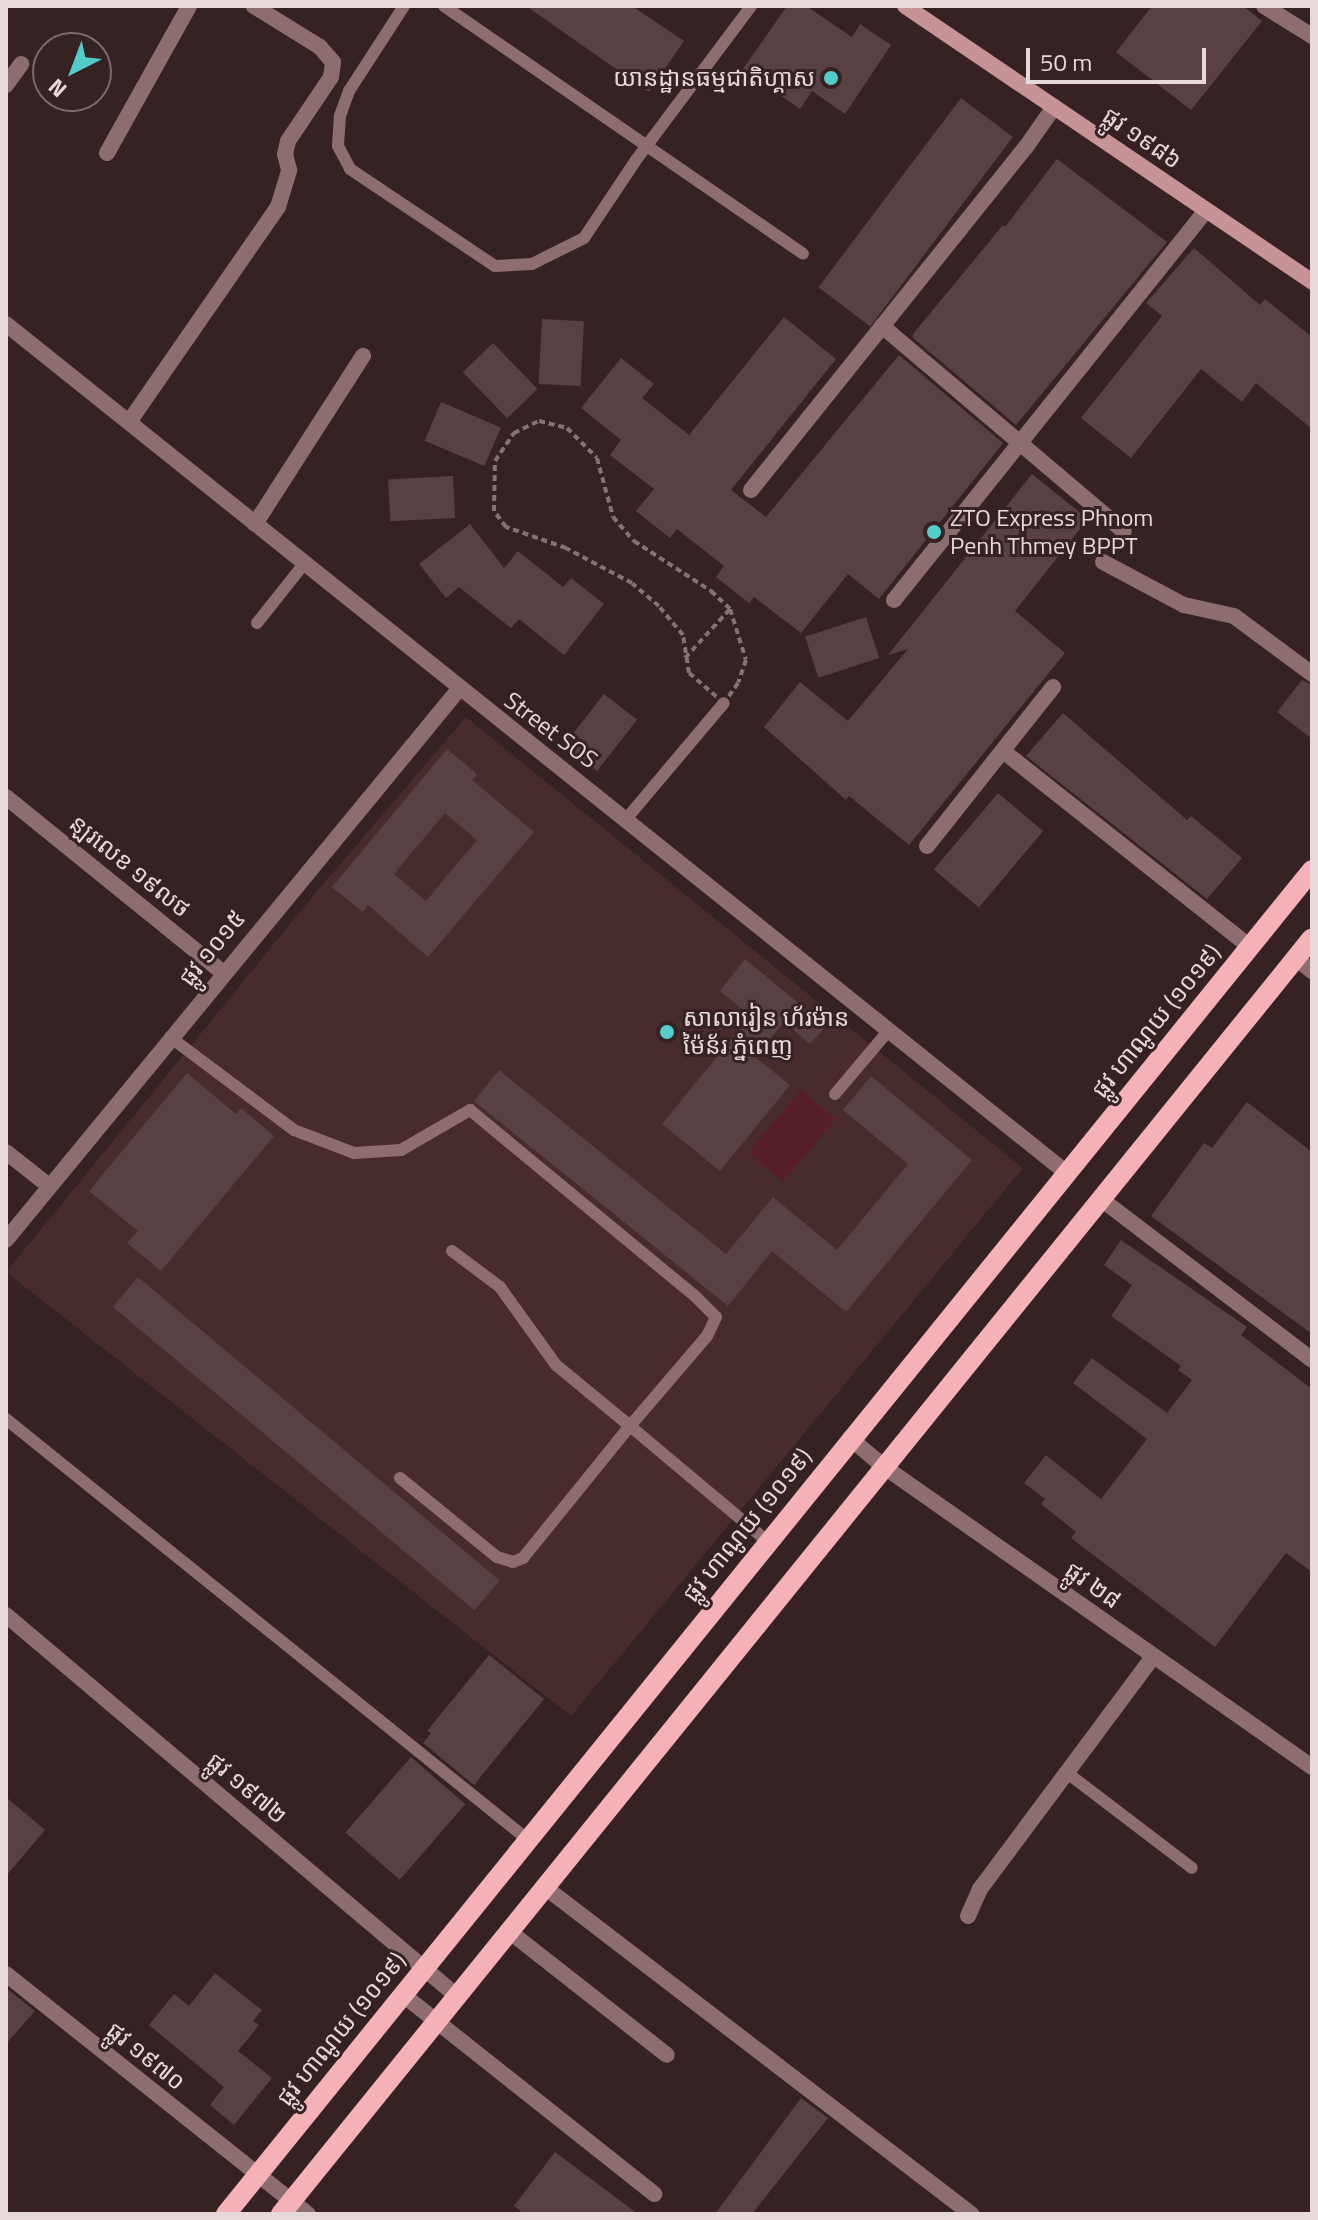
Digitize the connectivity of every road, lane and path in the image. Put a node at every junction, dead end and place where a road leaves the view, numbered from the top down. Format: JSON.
{"nodes":[{"id":1,"x":189,"y":6,"type":"edge"},
{"id":2,"x":254,"y":6,"type":"edge"},
{"id":3,"x":404,"y":6,"type":"edge"},
{"id":4,"x":444,"y":6,"type":"edge"},
{"id":5,"x":751,"y":6,"type":"edge"},
{"id":6,"x":905,"y":6,"type":"edge"},
{"id":7,"x":1264,"y":6,"type":"edge"},
{"id":8,"x":1312,"y":36,"type":"edge"},
{"id":9,"x":21,"y":64,"type":"dead end"},
{"id":10,"x":6,"y":85,"type":"edge"},
{"id":11,"x":1054,"y":107,"type":"junction"},
{"id":12,"x":645,"y":148,"type":"junction"},
{"id":13,"x":107,"y":153,"type":"dead end"},
{"id":14,"x":1206,"y":211,"type":"junction"},
{"id":15,"x":803,"y":254,"type":"dead end"},
{"id":16,"x":1312,"y":282,"type":"edge"},
{"id":17,"x":6,"y":324,"type":"edge"},
{"id":18,"x":882,"y":326,"type":"junction"},
{"id":19,"x":363,"y":356,"type":"dead end"},
{"id":20,"x":129,"y":422,"type":"junction"},
{"id":21,"x":1023,"y":443,"type":"junction"},
{"id":22,"x":751,"y":490,"type":"dead end"},
{"id":23,"x":255,"y":524,"type":"junction"},
{"id":24,"x":1124,"y":531,"type":"dead end"},
{"id":25,"x":1103,"y":562,"type":"dead end"},
{"id":26,"x":304,"y":564,"type":"junction"},
{"id":27,"x":894,"y":600,"type":"dead end"},
{"id":28,"x":730,"y":609,"type":"junction"},
{"id":29,"x":257,"y":623,"type":"dead end"},
{"id":30,"x":685,"y":658,"type":"junction"},
{"id":31,"x":1312,"y":674,"type":"edge"},
{"id":32,"x":1053,"y":687,"type":"dead end"},
{"id":33,"x":459,"y":689,"type":"junction"},
{"id":34,"x":724,"y":703,"type":"junction"},
{"id":35,"x":1003,"y":751,"type":"junction"},
{"id":36,"x":6,"y":797,"type":"edge"},
{"id":37,"x":627,"y":818,"type":"junction"},
{"id":38,"x":927,"y":846,"type":"dead end"},
{"id":39,"x":1312,"y":870,"type":"edge"},
{"id":40,"x":1312,"y":938,"type":"edge"},
{"id":41,"x":1250,"y":947,"type":"junction"},
{"id":42,"x":1304,"y":964,"type":"edge"},
{"id":43,"x":223,"y":973,"type":"junction"},
{"id":44,"x":889,"y":1030,"type":"junction"},
{"id":45,"x":170,"y":1037,"type":"junction"},
{"id":46,"x":835,"y":1094,"type":"dead end"},
{"id":47,"x":6,"y":1152,"type":"edge"},
{"id":48,"x":1067,"y":1173,"type":"junction"},
{"id":49,"x":49,"y":1186,"type":"junction"},
{"id":50,"x":1101,"y":1199,"type":"junction"},
{"id":51,"x":6,"y":1240,"type":"edge"},
{"id":52,"x":452,"y":1251,"type":"dead end"},
{"id":53,"x":1312,"y":1360,"type":"edge"},
{"id":54,"x":6,"y":1419,"type":"edge"},
{"id":55,"x":630,"y":1426,"type":"junction"},
{"id":56,"x":850,"y":1438,"type":"junction"},
{"id":57,"x":883,"y":1466,"type":"junction"},
{"id":58,"x":400,"y":1478,"type":"dead end"},
{"id":59,"x":767,"y":1541,"type":"junction"},
{"id":60,"x":6,"y":1615,"type":"edge"},
{"id":61,"x":1153,"y":1657,"type":"junction"},
{"id":62,"x":1312,"y":1767,"type":"edge"},
{"id":63,"x":1066,"y":1772,"type":"junction"},
{"id":64,"x":527,"y":1839,"type":"junction"},
{"id":65,"x":1192,"y":1868,"type":"dead end"},
{"id":66,"x":546,"y":1888,"type":"junction"},
{"id":67,"x":968,"y":1916,"type":"dead end"},
{"id":68,"x":510,"y":1932,"type":"junction"},
{"id":69,"x":423,"y":1969,"type":"junction"},
{"id":70,"x":6,"y":1974,"type":"edge"},
{"id":71,"x":402,"y":1994,"type":"junction"},
{"id":72,"x":458,"y":1997,"type":"junction"},
{"id":73,"x":437,"y":2022,"type":"junction"},
{"id":74,"x":667,"y":2055,"type":"dead end"},
{"id":75,"x":256,"y":2176,"type":"junction"},
{"id":76,"x":654,"y":2194,"type":"dead end"},
{"id":77,"x":294,"y":2210,"type":"edge"},
{"id":78,"x":226,"y":2214,"type":"edge"},
{"id":79,"x":971,"y":2214,"type":"edge"}],
"edges":[{"from":1,"to":13,"type":"street"},
{"from":2,"to":20,"type":"street"},
{"from":3,"to":12,"type":"lane"},
{"from":4,"to":12,"type":"lane"},
{"from":5,"to":12,"type":"lane"},
{"from":6,"to":11,"type":"main road","name":"ផ្លូវ ១៩៨៦"},
{"from":7,"to":8,"type":"street"},
{"from":9,"to":10,"type":"street"},
{"from":11,"to":14,"type":"main road","name":"ផ្លូវ ១៩៨៦"},
{"from":11,"to":18,"type":"street"},
{"from":12,"to":15,"type":"lane"},
{"from":14,"to":16,"type":"main road","name":"ផ្លូវ ១៩៨៦"},
{"from":14,"to":21,"type":"street"},
{"from":17,"to":20,"type":"street","name":"Street SOS"},
{"from":18,"to":21,"type":"street"},
{"from":18,"to":22,"type":"street"},
{"from":19,"to":23,"type":"street"},
{"from":20,"to":23,"type":"street","name":"Street SOS"},
{"from":21,"to":24,"type":"street"},
{"from":21,"to":27,"type":"street"},
{"from":23,"to":26,"type":"street","name":"Street SOS"},
{"from":25,"to":31,"type":"street"},
{"from":26,"to":29,"type":"lane"},
{"from":26,"to":33,"type":"street","name":"Street SOS"},
{"from":28,"to":30,"type":"path"},
{"from":28,"to":30,"type":"path"},
{"from":28,"to":34,"type":"path"},
{"from":30,"to":34,"type":"path"},
{"from":32,"to":35,"type":"street"},
{"from":33,"to":37,"type":"street","name":"Street SOS"},
{"from":33,"to":43,"type":"street","name":"ផ្លូវ ១០១៥"},
{"from":34,"to":37,"type":"lane"},
{"from":35,"to":38,"type":"street"},
{"from":35,"to":41,"type":"street"},
{"from":36,"to":43,"type":"street","name":"ន្ឡរលេខ ១៩លថ"},
{"from":37,"to":44,"type":"street","name":"Street SOS"},
{"from":39,"to":41,"type":"main road","name":"ផ្លូវ ហាណូយ (១០១៩)"},
{"from":40,"to":42,"type":"main road"},
{"from":41,"to":48,"type":"main road","name":"ផ្លូវ ហាណូយ (១០១៩)"},
{"from":42,"to":50,"type":"main road"},
{"from":43,"to":45,"type":"street","name":"ផ្លូវ ១០១៥"},
{"from":44,"to":46,"type":"lane"},
{"from":44,"to":48,"type":"street","name":"Street SOS"},
{"from":45,"to":49,"type":"street","name":"ផ្លូវ ១០១៥"},
{"from":45,"to":55,"type":"lane"},
{"from":47,"to":49,"type":"street"},
{"from":48,"to":56,"type":"main road","name":"ផ្លូវ ហាណូយ (១០១៩)"},
{"from":49,"to":51,"type":"street","name":"ផ្លូវ ១០១៥"},
{"from":50,"to":53,"type":"street"},
{"from":50,"to":57,"type":"main road"},
{"from":52,"to":55,"type":"lane"},
{"from":54,"to":64,"type":"lane"},
{"from":55,"to":58,"type":"lane"},
{"from":55,"to":59,"type":"lane"},
{"from":56,"to":57,"type":"street","name":"ផ្លូវ ២៨"},
{"from":56,"to":59,"type":"main road","name":"ផ្លូវ ហាណូយ (១០១៩)"},
{"from":57,"to":61,"type":"street","name":"ផ្លូវ ២៨"},
{"from":57,"to":66,"type":"main road"},
{"from":59,"to":64,"type":"main road","name":"ផ្លូវ ហាណូយ (១០១៩)"},
{"from":60,"to":69,"type":"street","name":"ផ្លូវ ១៩៧២"},
{"from":61,"to":62,"type":"street","name":"ផ្លូវ ២៨"},
{"from":61,"to":63,"type":"street"},
{"from":63,"to":65,"type":"lane"},
{"from":63,"to":67,"type":"street"},
{"from":64,"to":69,"type":"main road","name":"ផ្លូវ ហាណូយ (១០១៩)"},
{"from":66,"to":68,"type":"main road"},
{"from":66,"to":79,"type":"street"},
{"from":68,"to":72,"type":"main road"},
{"from":68,"to":74,"type":"street"},
{"from":69,"to":71,"type":"main road","name":"ផ្លូវ ហាណូយ (១០១៩)"},
{"from":69,"to":72,"type":"street","name":"ផ្លូវ ១៩៧២"},
{"from":70,"to":75,"type":"street","name":"ផ្លូវ ១៩៧០"},
{"from":71,"to":73,"type":"street"},
{"from":71,"to":75,"type":"main road","name":"ផ្លូវ ហាណូយ (១០១៩)"},
{"from":72,"to":73,"type":"main road"},
{"from":73,"to":76,"type":"street"},
{"from":73,"to":77,"type":"main road"},
{"from":75,"to":77,"type":"street","name":"ផ្លូវ ១៩៧០"},
{"from":75,"to":78,"type":"main road","name":"ផ្លូវ ហាណូយ (១០១៩)"}]}
